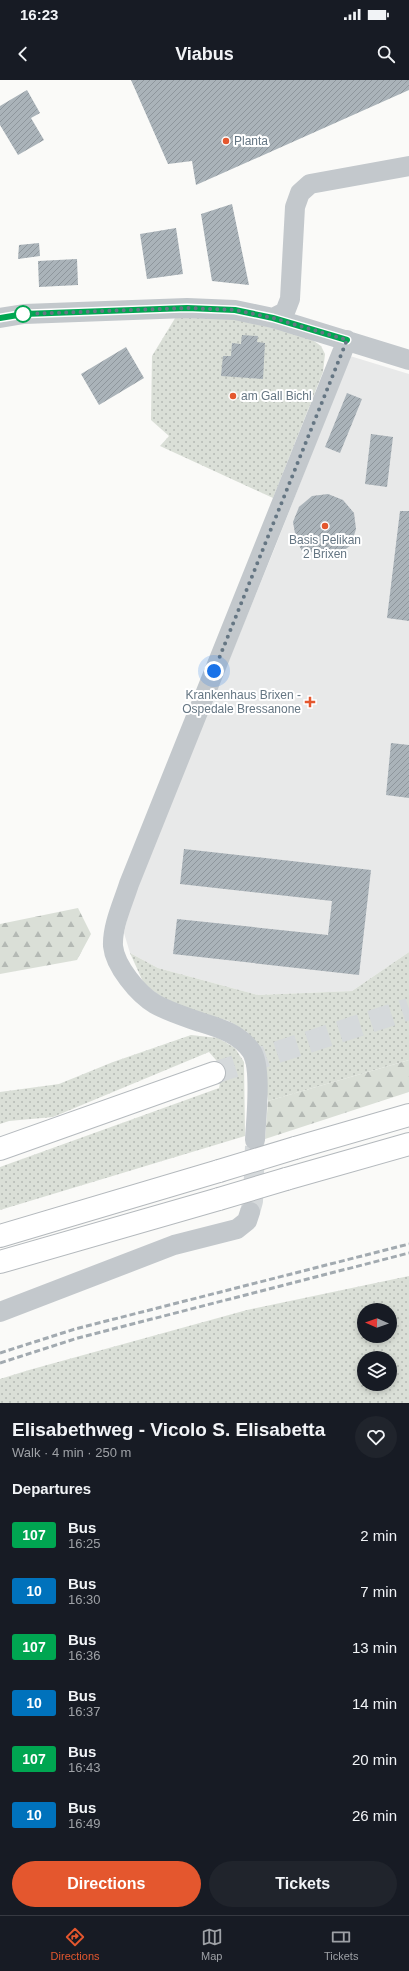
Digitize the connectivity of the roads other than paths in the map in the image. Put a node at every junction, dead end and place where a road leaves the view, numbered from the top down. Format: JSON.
{"nodes":[{"id":1,"x":409,"y":166,"type":"edge"},
{"id":2,"x":0,"y":318,"type":"edge"},
{"id":3,"x":273,"y":318,"type":"junction"},
{"id":4,"x":347,"y":340,"type":"junction"},
{"id":5,"x":409,"y":360,"type":"edge"},
{"id":6,"x":214,"y":1073,"type":"tunnel mouth"},
{"id":7,"x":409,"y":1115,"type":"edge"},
{"id":8,"x":255,"y":1140,"type":"tunnel mouth"},
{"id":9,"x":409,"y":1144,"type":"edge"},
{"id":10,"x":0,"y":1149,"type":"edge"},
{"id":11,"x":250,"y":1212,"type":"tunnel mouth"},
{"id":12,"x":0,"y":1236,"type":"edge"},
{"id":13,"x":0,"y":1262,"type":"edge"},
{"id":14,"x":0,"y":1312,"type":"edge"}],
"edges":[{"from":1,"to":3,"type":"street"},
{"from":2,"to":3,"type":"street"},
{"from":3,"to":4,"type":"street"},
{"from":4,"to":5,"type":"street"},
{"from":4,"to":8,"type":"street"},
{"from":6,"to":10,"type":"main road"},
{"from":7,"to":12,"type":"main road","bridge":true},
{"from":9,"to":13,"type":"main road","bridge":true},
{"from":11,"to":14,"type":"street"}]}
